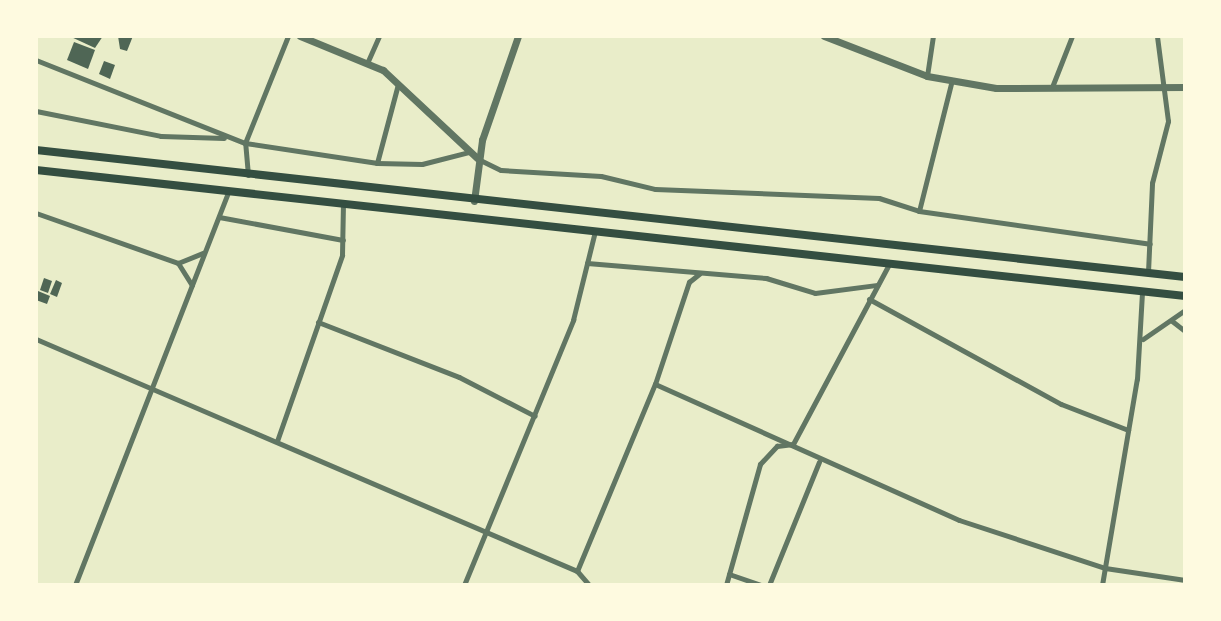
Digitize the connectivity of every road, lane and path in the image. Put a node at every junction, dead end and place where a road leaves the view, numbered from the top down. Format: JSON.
{"nodes":[{"id":1,"x":288,"y":36,"type":"edge"},
{"id":2,"x":300,"y":36,"type":"edge"},
{"id":3,"x":379,"y":36,"type":"edge"},
{"id":4,"x":518,"y":36,"type":"edge"},
{"id":5,"x":824,"y":36,"type":"edge"},
{"id":6,"x":933,"y":36,"type":"edge"},
{"id":7,"x":1072,"y":36,"type":"edge"},
{"id":8,"x":1157,"y":36,"type":"edge"},
{"id":9,"x":36,"y":60,"type":"edge"},
{"id":10,"x":368,"y":61,"type":"junction"},
{"id":11,"x":927,"y":76,"type":"junction"},
{"id":12,"x":952,"y":80,"type":"junction"},
{"id":13,"x":398,"y":83,"type":"junction"},
{"id":14,"x":1167,"y":84,"type":"junction"},
{"id":15,"x":1185,"y":87,"type":"edge"},
{"id":16,"x":1051,"y":90,"type":"junction"},
{"id":17,"x":36,"y":111,"type":"edge"},
{"id":18,"x":228,"y":138,"type":"junction"},
{"id":19,"x":245,"y":143,"type":"junction"},
{"id":20,"x":36,"y":150,"type":"edge"},
{"id":21,"x":469,"y":152,"type":"junction"},
{"id":22,"x":477,"y":158,"type":"junction"},
{"id":23,"x":377,"y":163,"type":"junction"},
{"id":24,"x":36,"y":170,"type":"edge"},
{"id":25,"x":248,"y":175,"type":"junction"},
{"id":26,"x":230,"y":190,"type":"junction"},
{"id":27,"x":474,"y":201,"type":"junction"},
{"id":28,"x":343,"y":204,"type":"junction"},
{"id":29,"x":919,"y":211,"type":"junction"},
{"id":30,"x":36,"y":213,"type":"edge"},
{"id":31,"x":219,"y":217,"type":"junction"},
{"id":32,"x":595,"y":231,"type":"junction"},
{"id":33,"x":343,"y":240,"type":"junction"},
{"id":34,"x":1150,"y":244,"type":"junction"},
{"id":35,"x":204,"y":253,"type":"junction"},
{"id":36,"x":178,"y":263,"type":"junction"},
{"id":37,"x":587,"y":263,"type":"junction"},
{"id":38,"x":890,"y":263,"type":"junction"},
{"id":39,"x":681,"y":270,"type":"junction"},
{"id":40,"x":1148,"y":272,"type":"junction"},
{"id":41,"x":700,"y":273,"type":"junction"},
{"id":42,"x":1185,"y":277,"type":"edge"},
{"id":43,"x":689,"y":282,"type":"junction"},
{"id":44,"x":878,"y":284,"type":"junction"},
{"id":45,"x":192,"y":285,"type":"junction"},
{"id":46,"x":1142,"y":292,"type":"junction"},
{"id":47,"x":1185,"y":296,"type":"edge"},
{"id":48,"x":869,"y":299,"type":"junction"},
{"id":49,"x":1185,"y":310,"type":"edge"},
{"id":50,"x":1172,"y":321,"type":"junction"},
{"id":51,"x":318,"y":322,"type":"junction"},
{"id":52,"x":1185,"y":331,"type":"edge"},
{"id":53,"x":36,"y":339,"type":"edge"},
{"id":54,"x":1142,"y":340,"type":"junction"},
{"id":55,"x":655,"y":384,"type":"junction"},
{"id":56,"x":152,"y":391,"type":"junction"},
{"id":57,"x":535,"y":416,"type":"junction"},
{"id":58,"x":1128,"y":430,"type":"junction"},
{"id":59,"x":277,"y":441,"type":"junction"},
{"id":60,"x":793,"y":444,"type":"junction"},
{"id":61,"x":819,"y":462,"type":"junction"},
{"id":62,"x":487,"y":533,"type":"junction"},
{"id":63,"x":1105,"y":568,"type":"junction"},
{"id":64,"x":577,"y":571,"type":"junction"},
{"id":65,"x":729,"y":574,"type":"junction"},
{"id":66,"x":1185,"y":580,"type":"edge"},
{"id":67,"x":75,"y":585,"type":"edge"},
{"id":68,"x":464,"y":585,"type":"edge"},
{"id":69,"x":589,"y":585,"type":"edge"},
{"id":70,"x":726,"y":585,"type":"edge"},
{"id":71,"x":761,"y":585,"type":"edge"},
{"id":72,"x":769,"y":585,"type":"edge"},
{"id":73,"x":1102,"y":585,"type":"edge"}],
"edges":[{"from":1,"to":19,"type":"street"},
{"from":2,"to":10,"type":"street"},
{"from":3,"to":10,"type":"street"},
{"from":4,"to":22,"type":"street"},
{"from":5,"to":11,"type":"street"},
{"from":6,"to":11,"type":"street"},
{"from":7,"to":16,"type":"street"},
{"from":8,"to":14,"type":"street"},
{"from":9,"to":18,"type":"street"},
{"from":10,"to":13,"type":"street"},
{"from":11,"to":12,"type":"street"},
{"from":12,"to":16,"type":"street"},
{"from":12,"to":29,"type":"street"},
{"from":13,"to":21,"type":"street"},
{"from":13,"to":23,"type":"street"},
{"from":14,"to":15,"type":"street"},
{"from":14,"to":16,"type":"street"},
{"from":14,"to":34,"type":"street"},
{"from":17,"to":18,"type":"street"},
{"from":18,"to":19,"type":"street"},
{"from":19,"to":23,"type":"street"},
{"from":19,"to":25,"type":"street"},
{"from":20,"to":25,"type":"main road"},
{"from":21,"to":22,"type":"street"},
{"from":21,"to":23,"type":"street"},
{"from":22,"to":27,"type":"street"},
{"from":22,"to":29,"type":"street"},
{"from":24,"to":26,"type":"main road"},
{"from":25,"to":27,"type":"main road"},
{"from":26,"to":28,"type":"main road"},
{"from":26,"to":31,"type":"street"},
{"from":27,"to":40,"type":"main road"},
{"from":28,"to":32,"type":"main road"},
{"from":28,"to":33,"type":"street"},
{"from":29,"to":34,"type":"street"},
{"from":30,"to":36,"type":"street"},
{"from":31,"to":33,"type":"street"},
{"from":31,"to":35,"type":"street"},
{"from":32,"to":37,"type":"street"},
{"from":32,"to":38,"type":"main road"},
{"from":33,"to":51,"type":"street"},
{"from":34,"to":40,"type":"street"},
{"from":35,"to":36,"type":"street"},
{"from":35,"to":45,"type":"street"},
{"from":36,"to":45,"type":"street"},
{"from":37,"to":39,"type":"street"},
{"from":37,"to":57,"type":"street"},
{"from":38,"to":44,"type":"street"},
{"from":38,"to":46,"type":"main road"},
{"from":39,"to":41,"type":"street"},
{"from":39,"to":43,"type":"street"},
{"from":40,"to":42,"type":"main road"},
{"from":41,"to":43,"type":"street"},
{"from":41,"to":44,"type":"street"},
{"from":43,"to":55,"type":"street"},
{"from":44,"to":48,"type":"street"},
{"from":45,"to":56,"type":"street"},
{"from":46,"to":47,"type":"main road"},
{"from":46,"to":54,"type":"street"},
{"from":48,"to":58,"type":"street"},
{"from":48,"to":60,"type":"street"},
{"from":49,"to":50,"type":"street"},
{"from":50,"to":52,"type":"street"},
{"from":50,"to":54,"type":"street"},
{"from":51,"to":57,"type":"street"},
{"from":51,"to":59,"type":"street"},
{"from":53,"to":56,"type":"street"},
{"from":54,"to":58,"type":"street"},
{"from":55,"to":60,"type":"street"},
{"from":55,"to":64,"type":"street"},
{"from":56,"to":59,"type":"street"},
{"from":56,"to":67,"type":"street"},
{"from":57,"to":62,"type":"street"},
{"from":58,"to":63,"type":"street"},
{"from":59,"to":62,"type":"street"},
{"from":60,"to":61,"type":"street"},
{"from":60,"to":65,"type":"street"},
{"from":61,"to":63,"type":"street"},
{"from":61,"to":72,"type":"street"},
{"from":62,"to":64,"type":"street"},
{"from":62,"to":68,"type":"street"},
{"from":63,"to":66,"type":"street"},
{"from":63,"to":73,"type":"street"},
{"from":64,"to":69,"type":"street"},
{"from":65,"to":70,"type":"street"},
{"from":65,"to":71,"type":"street"}]}
